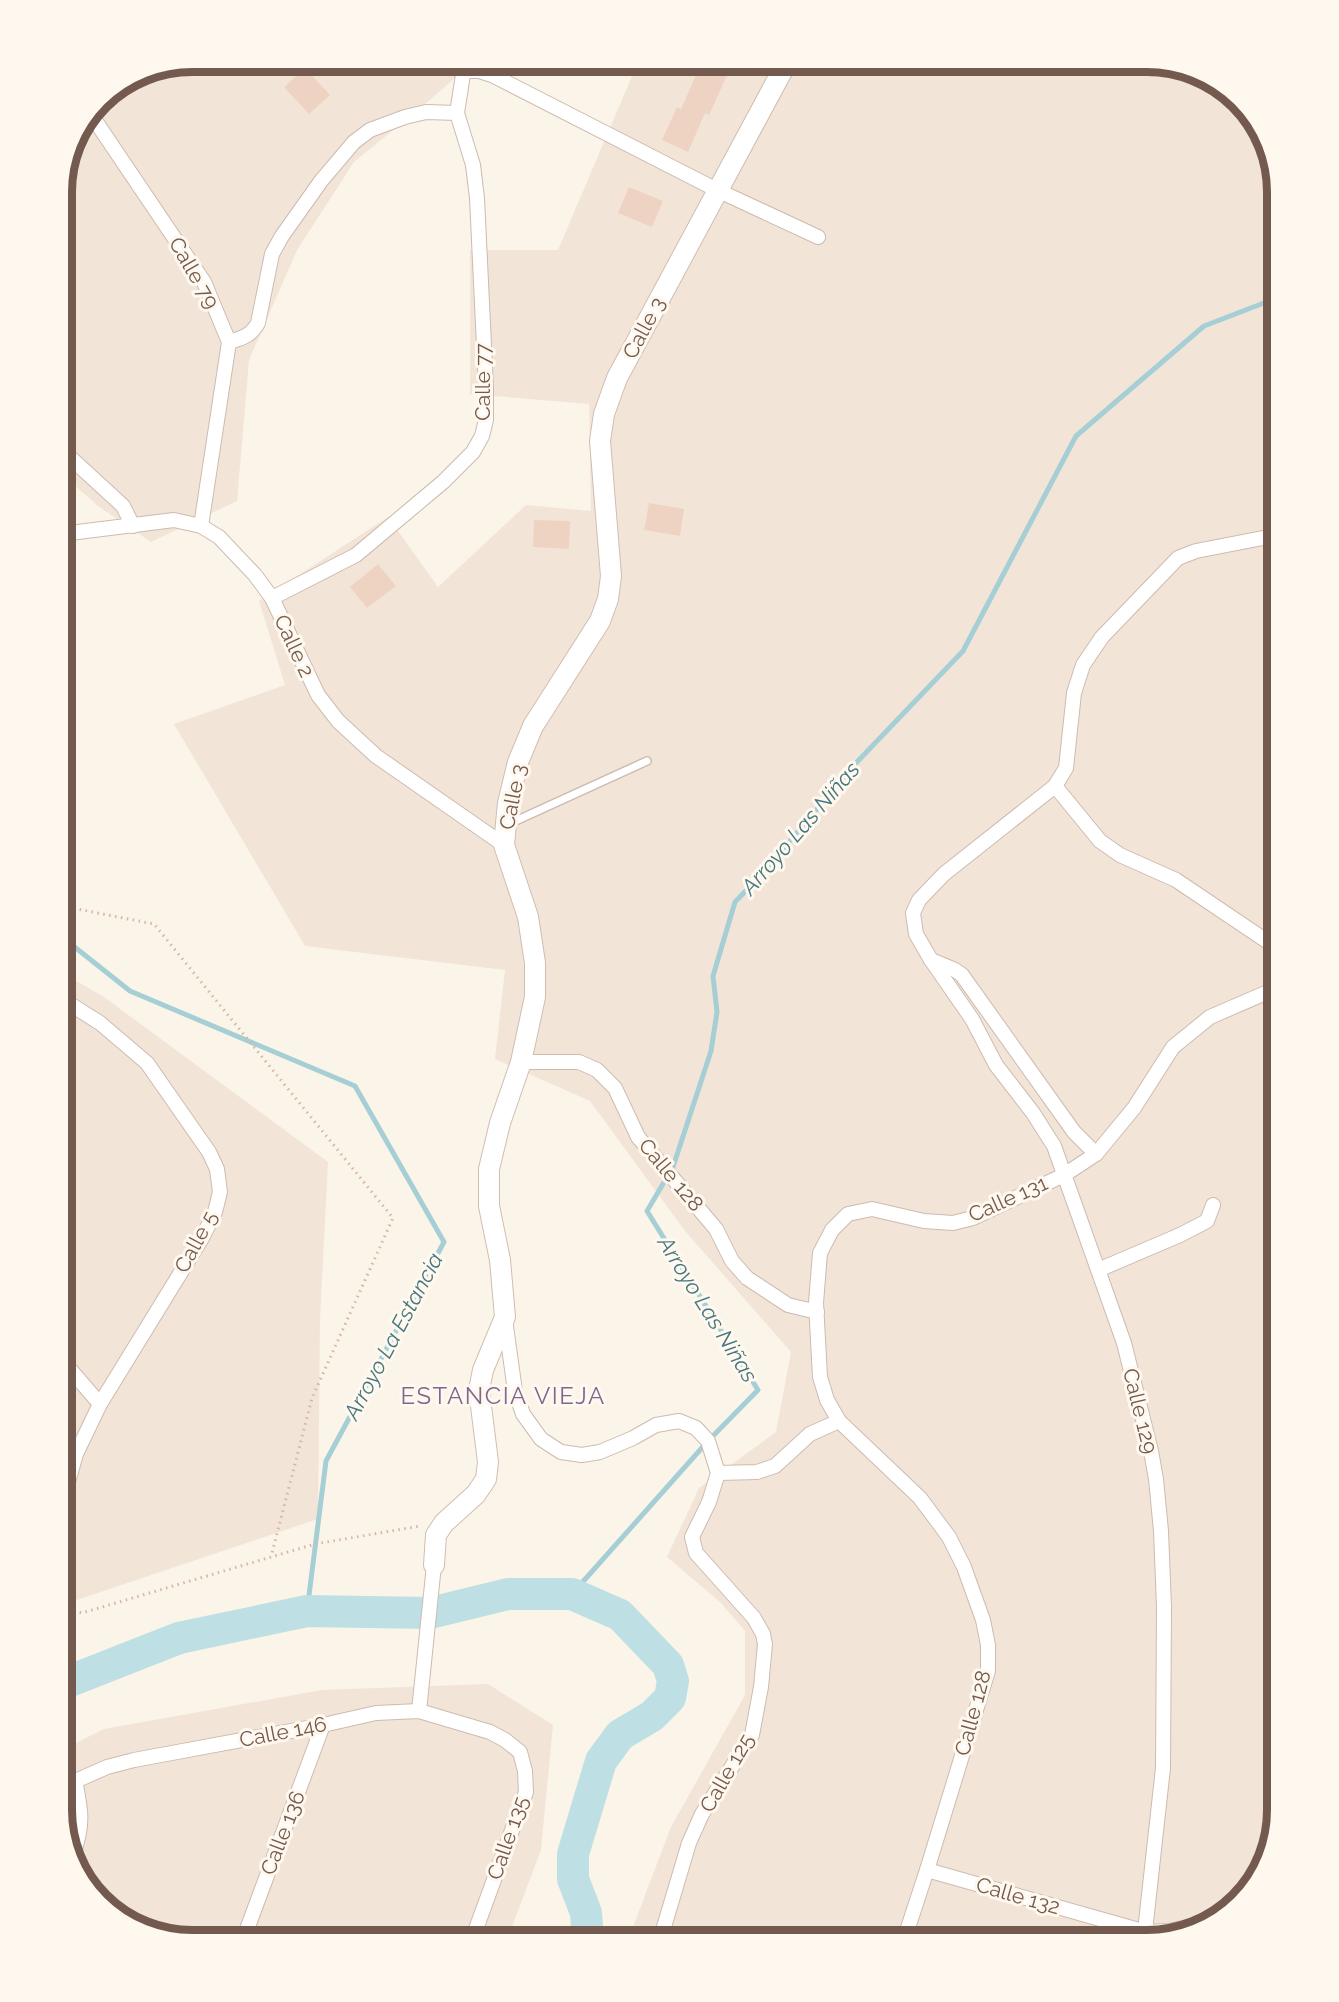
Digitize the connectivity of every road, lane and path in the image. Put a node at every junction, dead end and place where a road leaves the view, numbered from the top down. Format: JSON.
{"nodes":[{"id":1,"x":463,"y":72,"type":"edge"},
{"id":2,"x":482,"y":72,"type":"edge"},
{"id":3,"x":782,"y":72,"type":"edge"},
{"id":4,"x":458,"y":113,"type":"junction"},
{"id":5,"x":96,"y":121,"type":"edge"},
{"id":6,"x":717,"y":190,"type":"junction"},
{"id":7,"x":818,"y":237,"type":"dead end"},
{"id":8,"x":228,"y":342,"type":"junction"},
{"id":9,"x":72,"y":459,"type":"edge"},
{"id":10,"x":133,"y":526,"type":"junction"},
{"id":11,"x":201,"y":526,"type":"junction"},
{"id":12,"x":72,"y":533,"type":"edge"},
{"id":13,"x":1267,"y":537,"type":"edge"},
{"id":14,"x":272,"y":598,"type":"junction"},
{"id":15,"x":647,"y":761,"type":"dead end"},
{"id":16,"x":1055,"y":786,"type":"junction"},
{"id":17,"x":506,"y":825,"type":"junction"},
{"id":18,"x":504,"y":846,"type":"junction"},
{"id":19,"x":72,"y":908,"type":"edge"},
{"id":20,"x":1267,"y":941,"type":"edge"},
{"id":21,"x":931,"y":960,"type":"junction"},
{"id":22,"x":1267,"y":993,"type":"edge"},
{"id":23,"x":72,"y":1005,"type":"edge"},
{"id":24,"x":521,"y":1062,"type":"junction"},
{"id":25,"x":1096,"y":1154,"type":"junction"},
{"id":26,"x":1064,"y":1175,"type":"junction"},
{"id":27,"x":1213,"y":1205,"type":"dead end"},
{"id":28,"x":1098,"y":1270,"type":"junction"},
{"id":29,"x":817,"y":1312,"type":"junction"},
{"id":30,"x":505,"y":1317,"type":"junction"},
{"id":31,"x":72,"y":1372,"type":"edge"},
{"id":32,"x":100,"y":1404,"type":"junction"},
{"id":33,"x":839,"y":1421,"type":"junction"},
{"id":34,"x":72,"y":1468,"type":"edge"},
{"id":35,"x":718,"y":1473,"type":"junction"},
{"id":36,"x":444,"y":1523,"type":"junction"},
{"id":37,"x":271,"y":1557,"type":"junction"},
{"id":38,"x":434,"y":1565,"type":"joint"},
{"id":39,"x":72,"y":1611,"type":"edge"},
{"id":40,"x":418,"y":1711,"type":"junction"},
{"id":41,"x":323,"y":1725,"type":"junction"},
{"id":42,"x":505,"y":1740,"type":"joint"},
{"id":43,"x":75,"y":1780,"type":"junction"},
{"id":44,"x":72,"y":1782,"type":"edge"},
{"id":45,"x":77,"y":1844,"type":"edge"},
{"id":46,"x":927,"y":1870,"type":"junction"},
{"id":47,"x":247,"y":1930,"type":"edge"},
{"id":48,"x":474,"y":1930,"type":"edge"},
{"id":49,"x":663,"y":1930,"type":"edge"},
{"id":50,"x":907,"y":1930,"type":"edge"},
{"id":51,"x":1125,"y":1930,"type":"edge"},
{"id":52,"x":1146,"y":1930,"type":"edge"}],
"edges":[{"from":1,"to":4,"type":"street","name":"Calle 77"},
{"from":2,"to":6,"type":"street"},
{"from":3,"to":6,"type":"street","name":"Calle 3"},
{"from":4,"to":8,"type":"street"},
{"from":4,"to":14,"type":"street","name":"Calle 77"},
{"from":5,"to":8,"type":"street","name":"Calle 79"},
{"from":6,"to":7,"type":"street"},
{"from":6,"to":17,"type":"street","name":"Calle 3"},
{"from":8,"to":11,"type":"street"},
{"from":9,"to":10,"type":"street"},
{"from":10,"to":11,"type":"street","name":"Calle 2"},
{"from":10,"to":12,"type":"street","name":"Calle 2"},
{"from":11,"to":14,"type":"street","name":"Calle 2"},
{"from":13,"to":16,"type":"street"},
{"from":14,"to":18,"type":"street","name":"Calle 2"},
{"from":15,"to":17,"type":"lane"},
{"from":16,"to":20,"type":"street"},
{"from":16,"to":21,"type":"street","name":"Calle 129"},
{"from":17,"to":18,"type":"street","name":"Calle 3"},
{"from":18,"to":24,"type":"street","name":"Calle 3"},
{"from":19,"to":37,"type":"path"},
{"from":21,"to":25,"type":"street"},
{"from":21,"to":26,"type":"street","name":"Calle 129"},
{"from":22,"to":25,"type":"street","name":"Calle 131"},
{"from":23,"to":32,"type":"street","name":"Calle 5"},
{"from":24,"to":29,"type":"street","name":"Calle 128"},
{"from":24,"to":30,"type":"street","name":"Calle 3"},
{"from":25,"to":26,"type":"street","name":"Calle 131"},
{"from":26,"to":28,"type":"street","name":"Calle 129"},
{"from":26,"to":29,"type":"street","name":"Calle 131"},
{"from":27,"to":28,"type":"street"},
{"from":28,"to":52,"type":"street","name":"Calle 129"},
{"from":29,"to":33,"type":"street","name":"Calle 131"},
{"from":30,"to":35,"type":"street"},
{"from":30,"to":36,"type":"street","name":"Calle 3"},
{"from":31,"to":32,"type":"street"},
{"from":32,"to":34,"type":"street","name":"Calle 5"},
{"from":33,"to":35,"type":"street"},
{"from":33,"to":46,"type":"street","name":"Calle 128"},
{"from":35,"to":49,"type":"street","name":"Calle 125"},
{"from":36,"to":37,"type":"path"},
{"from":36,"to":38,"type":"street","name":"Calle 3"},
{"from":37,"to":39,"type":"path"},
{"from":38,"to":40,"type":"street"},
{"from":40,"to":41,"type":"street","name":"Calle 146"},
{"from":40,"to":42,"type":"street","name":"Calle 146"},
{"from":41,"to":43,"type":"street","name":"Calle 146"},
{"from":41,"to":47,"type":"street","name":"Calle 136"},
{"from":42,"to":48,"type":"street","name":"Calle 135"},
{"from":43,"to":44,"type":"street","name":"Calle 146"},
{"from":43,"to":45,"type":"street"},
{"from":46,"to":50,"type":"street","name":"Calle 128"},
{"from":46,"to":51,"type":"street","name":"Calle 132"}]}
